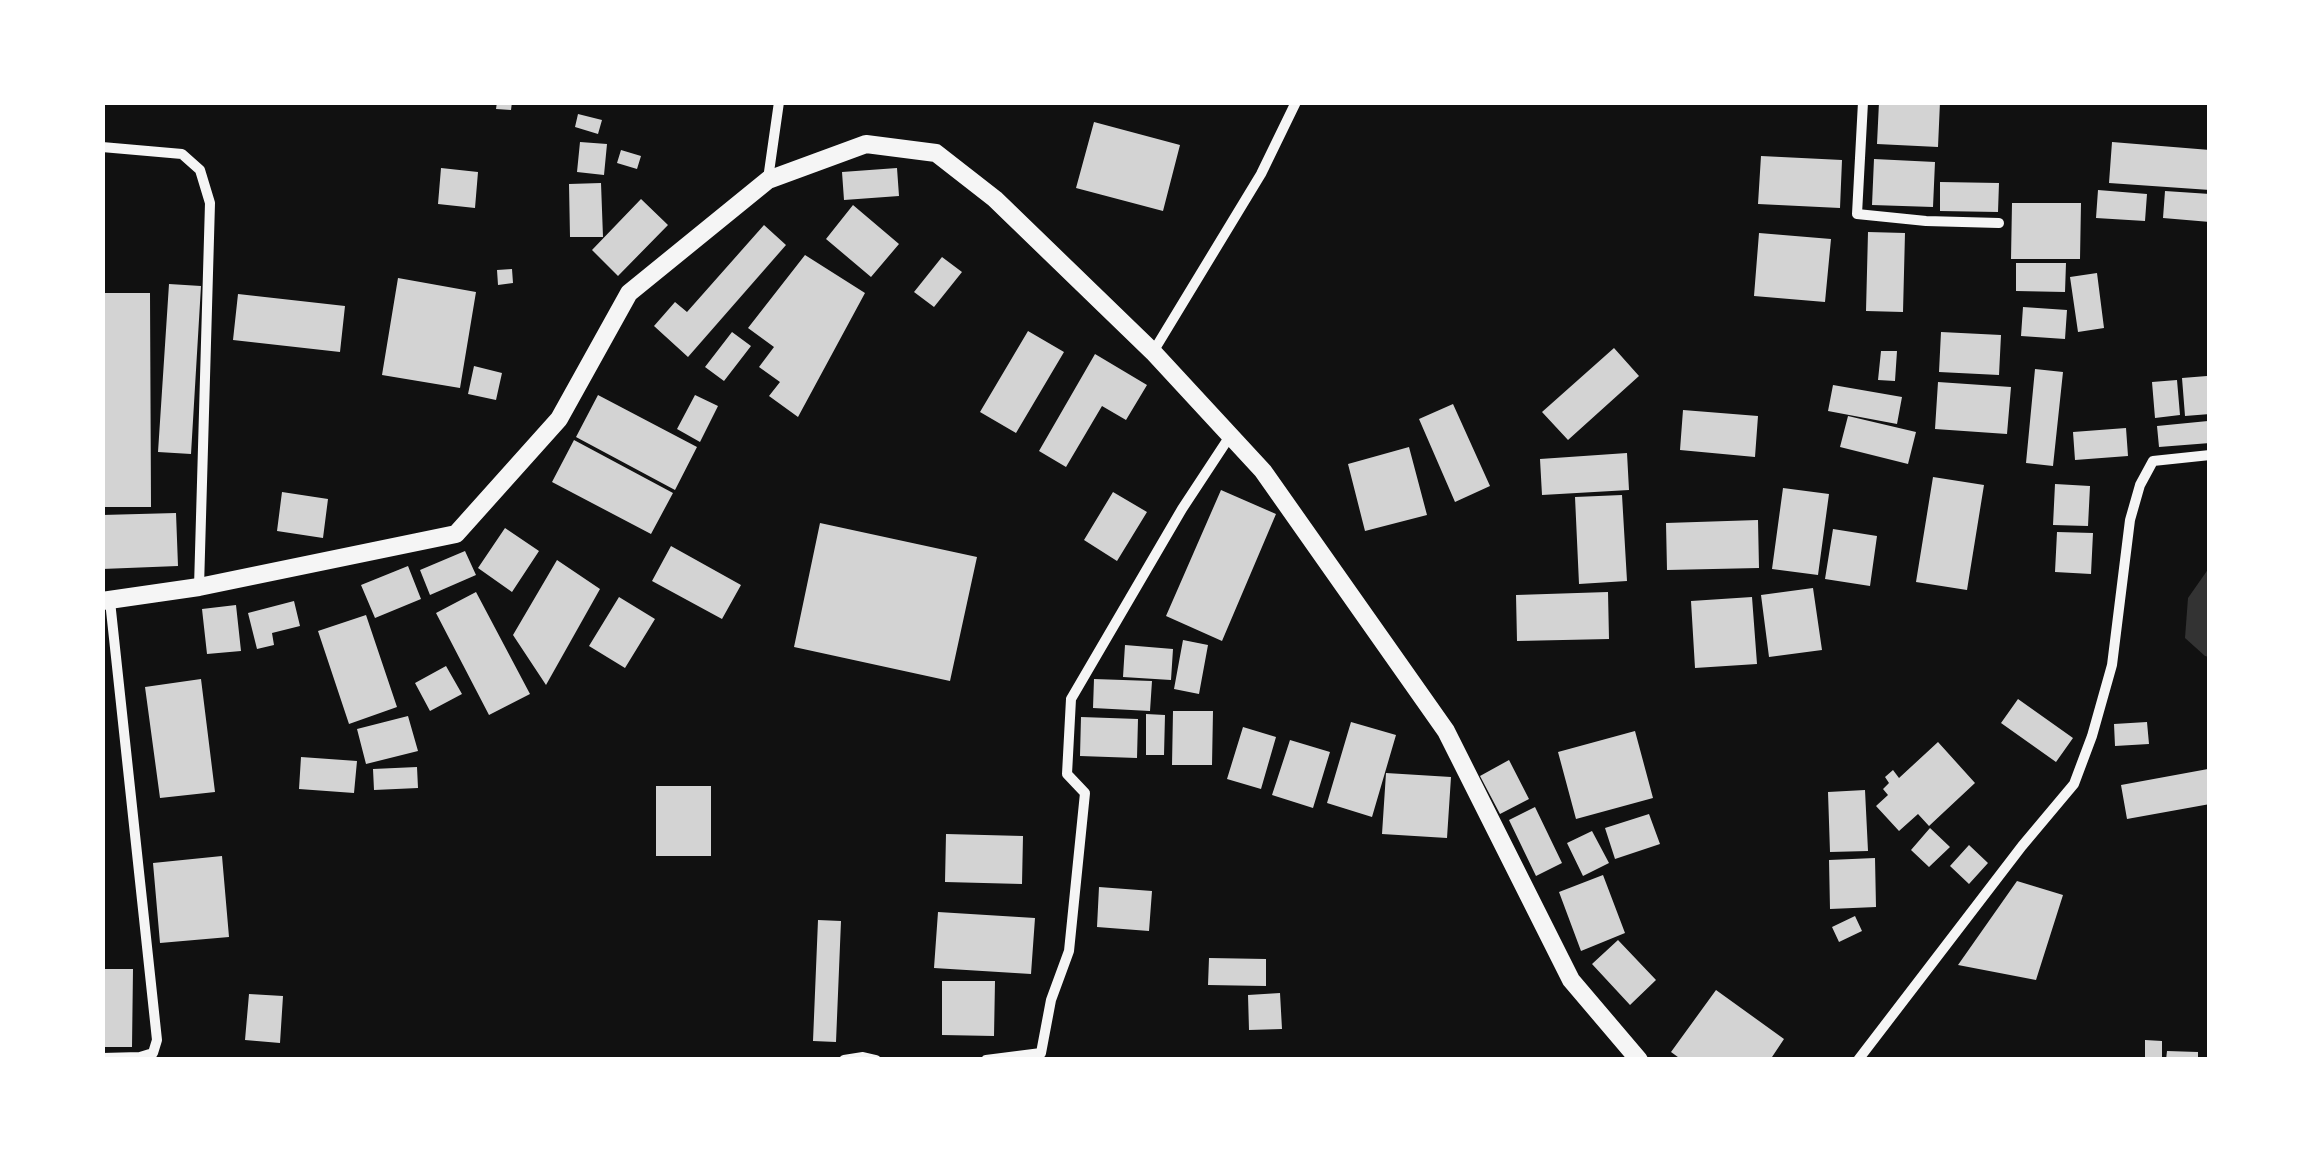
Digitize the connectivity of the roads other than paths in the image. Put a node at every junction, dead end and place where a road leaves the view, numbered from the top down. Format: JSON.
{"nodes":[{"id":1,"x":779,"y":102,"type":"edge"},
{"id":2,"x":1296,"y":102,"type":"edge"},
{"id":3,"x":1864,"y":102,"type":"edge"},
{"id":4,"x":102,"y":147,"type":"edge"},
{"id":5,"x":768,"y":180,"type":"junction"},
{"id":6,"x":1999,"y":223,"type":"dead end"},
{"id":7,"x":1152,"y":352,"type":"junction"},
{"id":8,"x":1230,"y":436,"type":"junction"},
{"id":9,"x":2210,"y":455,"type":"edge"},
{"id":10,"x":199,"y":587,"type":"junction"},
{"id":11,"x":106,"y":601,"type":"edge"},
{"id":12,"x":102,"y":1058,"type":"edge"},
{"id":13,"x":844,"y":1060,"type":"edge"},
{"id":14,"x":876,"y":1060,"type":"edge"},
{"id":15,"x":986,"y":1060,"type":"edge"},
{"id":16,"x":1639,"y":1060,"type":"edge"},
{"id":17,"x":1858,"y":1060,"type":"edge"}],
"edges":[{"from":1,"to":5,"type":"street"},
{"from":2,"to":7,"type":"street"},
{"from":3,"to":6,"type":"street"},
{"from":4,"to":10,"type":"street"},
{"from":5,"to":7,"type":"street"},
{"from":5,"to":10,"type":"street"},
{"from":7,"to":8,"type":"street"},
{"from":8,"to":15,"type":"street"},
{"from":8,"to":16,"type":"street"},
{"from":9,"to":17,"type":"street"},
{"from":10,"to":11,"type":"street"},
{"from":11,"to":12,"type":"street"},
{"from":13,"to":14,"type":"street"}]}
